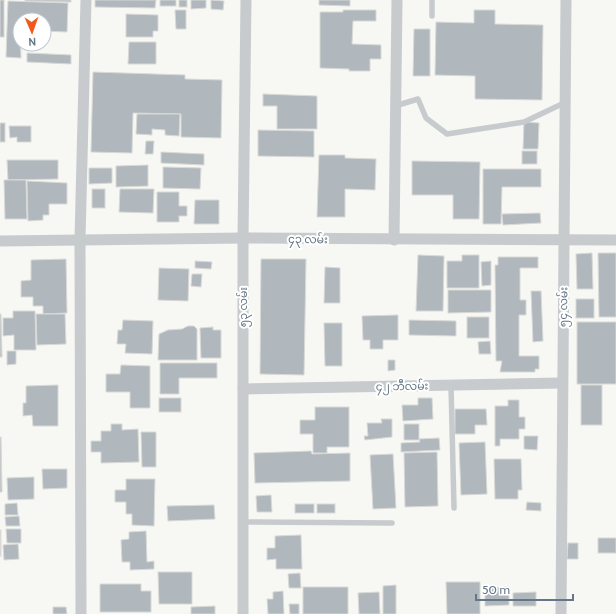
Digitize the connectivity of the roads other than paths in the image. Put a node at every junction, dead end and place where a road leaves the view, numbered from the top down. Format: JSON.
{"nodes":[{"id":1,"x":86,"y":0,"type":"edge"},
{"id":2,"x":246,"y":0,"type":"edge"},
{"id":3,"x":397,"y":0,"type":"edge"},
{"id":4,"x":432,"y":0,"type":"edge"},
{"id":5,"x":566,"y":0,"type":"edge"},
{"id":6,"x":432,"y":16,"type":"dead end"},
{"id":7,"x":564,"y":103,"type":"junction"},
{"id":8,"x":395,"y":106,"type":"junction"},
{"id":9,"x":243,"y":238,"type":"junction"},
{"id":10,"x":80,"y":239,"type":"junction"},
{"id":11,"x":394,"y":240,"type":"junction"},
{"id":12,"x":616,"y":240,"type":"edge"},
{"id":13,"x":0,"y":241,"type":"edge"},
{"id":14,"x":564,"y":241,"type":"junction"},
{"id":15,"x":561,"y":383,"type":"junction"},
{"id":16,"x":450,"y":385,"type":"junction"},
{"id":17,"x":244,"y":389,"type":"junction"},
{"id":18,"x":454,"y":508,"type":"dead end"},
{"id":19,"x":242,"y":522,"type":"junction"},
{"id":20,"x":392,"y":523,"type":"dead end"},
{"id":21,"x":81,"y":614,"type":"edge"},
{"id":22,"x":243,"y":614,"type":"edge"},
{"id":23,"x":561,"y":614,"type":"edge"}],
"edges":[{"from":1,"to":10,"type":"street"},
{"from":2,"to":9,"type":"street","name":"၅၃ လမ်း"},
{"from":3,"to":8,"type":"street"},
{"from":4,"to":6,"type":"lane"},
{"from":5,"to":7,"type":"street","name":"၅၄ လမ်း"},
{"from":7,"to":8,"type":"lane"},
{"from":7,"to":14,"type":"street","name":"၅၄ လမ်း"},
{"from":8,"to":11,"type":"street"},
{"from":9,"to":10,"type":"street","name":"၄၃ လမ်း"},
{"from":9,"to":11,"type":"street","name":"၄၃ လမ်း"},
{"from":9,"to":17,"type":"street","name":"၅၃ လမ်း"},
{"from":10,"to":13,"type":"street","name":"၄၃ လမ်း"},
{"from":10,"to":21,"type":"street"},
{"from":11,"to":14,"type":"street","name":"၄၃ လမ်း"},
{"from":12,"to":14,"type":"street","name":"၄၃ လမ်း"},
{"from":14,"to":15,"type":"street","name":"၅၄ လမ်း"},
{"from":15,"to":16,"type":"street","name":"၄၂ ဘီလမ်း"},
{"from":15,"to":23,"type":"street","name":"၅၄ လမ်း"},
{"from":16,"to":17,"type":"street","name":"၄၂ ဘီလမ်း"},
{"from":16,"to":18,"type":"lane"},
{"from":17,"to":19,"type":"street","name":"၅၃ လမ်း"},
{"from":19,"to":20,"type":"lane"},
{"from":19,"to":22,"type":"street","name":"၅၃ လမ်း"}]}
